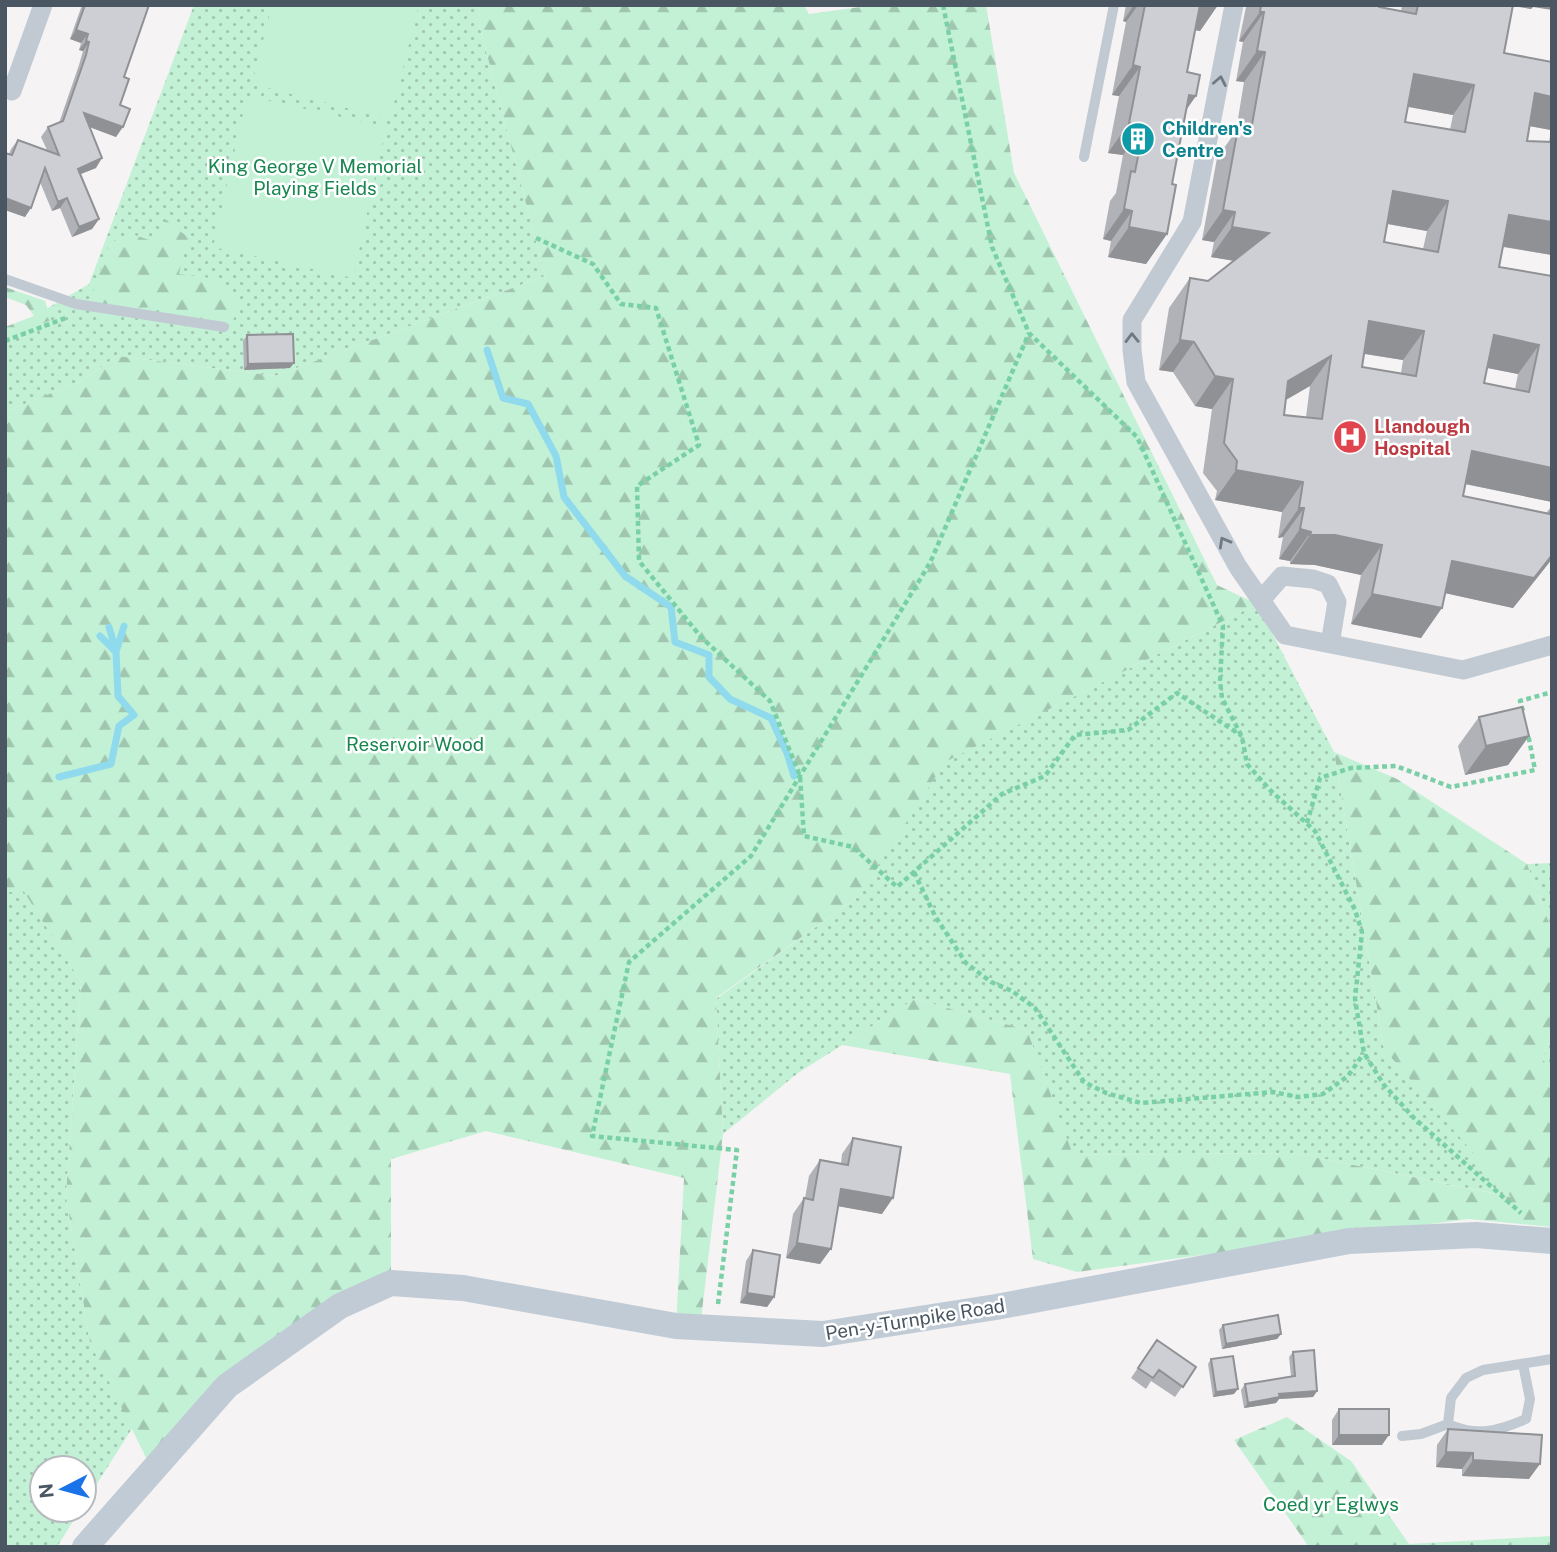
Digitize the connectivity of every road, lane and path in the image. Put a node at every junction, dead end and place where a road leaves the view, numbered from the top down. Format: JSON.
{"nodes":[{"id":1,"x":43,"y":5,"type":"edge"},
{"id":2,"x":943,"y":5,"type":"edge"},
{"id":3,"x":1114,"y":5,"type":"edge"},
{"id":4,"x":1234,"y":5,"type":"edge"},
{"id":5,"x":12,"y":91,"type":"dead end"},
{"id":6,"x":1084,"y":157,"type":"dead end"},
{"id":7,"x":536,"y":238,"type":"dead end"},
{"id":8,"x":5,"y":279,"type":"edge"},
{"id":9,"x":87,"y":305,"type":"junction"},
{"id":10,"x":224,"y":327,"type":"dead end"},
{"id":11,"x":1029,"y":333,"type":"junction"},
{"id":12,"x":5,"y":341,"type":"edge"},
{"id":13,"x":1261,"y":600,"type":"junction"},
{"id":14,"x":1330,"y":644,"type":"junction"},
{"id":15,"x":1552,"y":645,"type":"edge"},
{"id":16,"x":1552,"y":692,"type":"edge"},
{"id":17,"x":1523,"y":713,"type":"edge"},
{"id":18,"x":1526,"y":725,"type":"edge"},
{"id":19,"x":1242,"y":737,"type":"junction"},
{"id":20,"x":800,"y":776,"type":"junction"},
{"id":21,"x":1307,"y":822,"type":"junction"},
{"id":22,"x":914,"y":872,"type":"junction"},
{"id":23,"x":1364,"y":1052,"type":"junction"},
{"id":24,"x":1522,"y":1214,"type":"dead end"},
{"id":25,"x":1552,"y":1241,"type":"edge"},
{"id":26,"x":715,"y":1328,"type":"junction"},
{"id":27,"x":1552,"y":1359,"type":"edge"},
{"id":28,"x":1523,"y":1364,"type":"junction"},
{"id":29,"x":1448,"y":1424,"type":"junction"},
{"id":30,"x":1402,"y":1436,"type":"dead end"},
{"id":31,"x":85,"y":1547,"type":"edge"}],
"edges":[{"from":1,"to":5,"type":"street"},
{"from":2,"to":11,"type":"path"},
{"from":3,"to":6,"type":"lane"},
{"from":13,"to":4,"type":"street","one_way":true},
{"from":7,"to":20,"type":"path"},
{"from":8,"to":9,"type":"lane"},
{"from":9,"to":10,"type":"lane"},
{"from":9,"to":12,"type":"path"},
{"from":11,"to":19,"type":"path"},
{"from":11,"to":20,"type":"path"},
{"from":13,"to":14,"type":"street"},
{"from":13,"to":14,"type":"street"},
{"from":14,"to":15,"type":"street"},
{"from":16,"to":17,"type":"path"},
{"from":18,"to":21,"type":"path"},
{"from":19,"to":21,"type":"path"},
{"from":19,"to":22,"type":"path"},
{"from":20,"to":22,"type":"path"},
{"from":20,"to":26,"type":"path"},
{"from":21,"to":23,"type":"path"},
{"from":22,"to":23,"type":"path"},
{"from":23,"to":24,"type":"path"},
{"from":25,"to":26,"type":"street","name":"Pen-y-Turnpike Road"},
{"from":26,"to":31,"type":"street","name":"Pen-y-Turnpike Road"},
{"from":27,"to":28,"type":"lane"},
{"from":28,"to":29,"type":"lane"},
{"from":28,"to":29,"type":"lane"},
{"from":29,"to":30,"type":"lane"}]}
